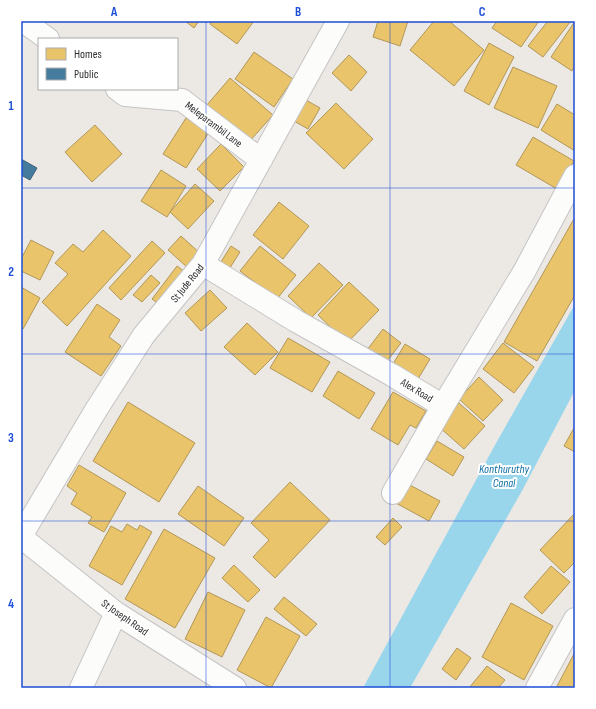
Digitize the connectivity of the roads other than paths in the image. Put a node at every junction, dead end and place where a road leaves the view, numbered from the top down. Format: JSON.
{"nodes":[{"id":1,"x":23,"y":21,"type":"edge"},
{"id":2,"x":338,"y":21,"type":"edge"},
{"id":3,"x":47,"y":38,"type":"edge"},
{"id":4,"x":118,"y":90,"type":"edge"},
{"id":5,"x":261,"y":160,"type":"junction"},
{"id":6,"x":575,"y":176,"type":"edge"},
{"id":7,"x":203,"y":264,"type":"junction"},
{"id":8,"x":443,"y":406,"type":"junction"},
{"id":9,"x":393,"y":493,"type":"dead end"},
{"id":10,"x":21,"y":537,"type":"edge"},
{"id":11,"x":116,"y":613,"type":"junction"},
{"id":12,"x":575,"y":619,"type":"edge"},
{"id":13,"x":80,"y":688,"type":"edge"},
{"id":14,"x":235,"y":688,"type":"edge"},
{"id":15,"x":537,"y":688,"type":"edge"}],
"edges":[{"from":1,"to":3,"type":"street"},
{"from":2,"to":5,"type":"street","name":"St Jude Road"},
{"from":4,"to":5,"type":"street","name":"Meleparambil Lane"},
{"from":5,"to":7,"type":"street","name":"St Jude Road"},
{"from":6,"to":8,"type":"street","name":"Alex Road"},
{"from":7,"to":8,"type":"street","name":"Alex Road"},
{"from":7,"to":10,"type":"street","name":"St Jude Road"},
{"from":8,"to":9,"type":"street"},
{"from":10,"to":11,"type":"street","name":"St Joseph Road"},
{"from":11,"to":13,"type":"street"},
{"from":11,"to":14,"type":"street","name":"St Joseph Road"},
{"from":12,"to":15,"type":"street"}]}
